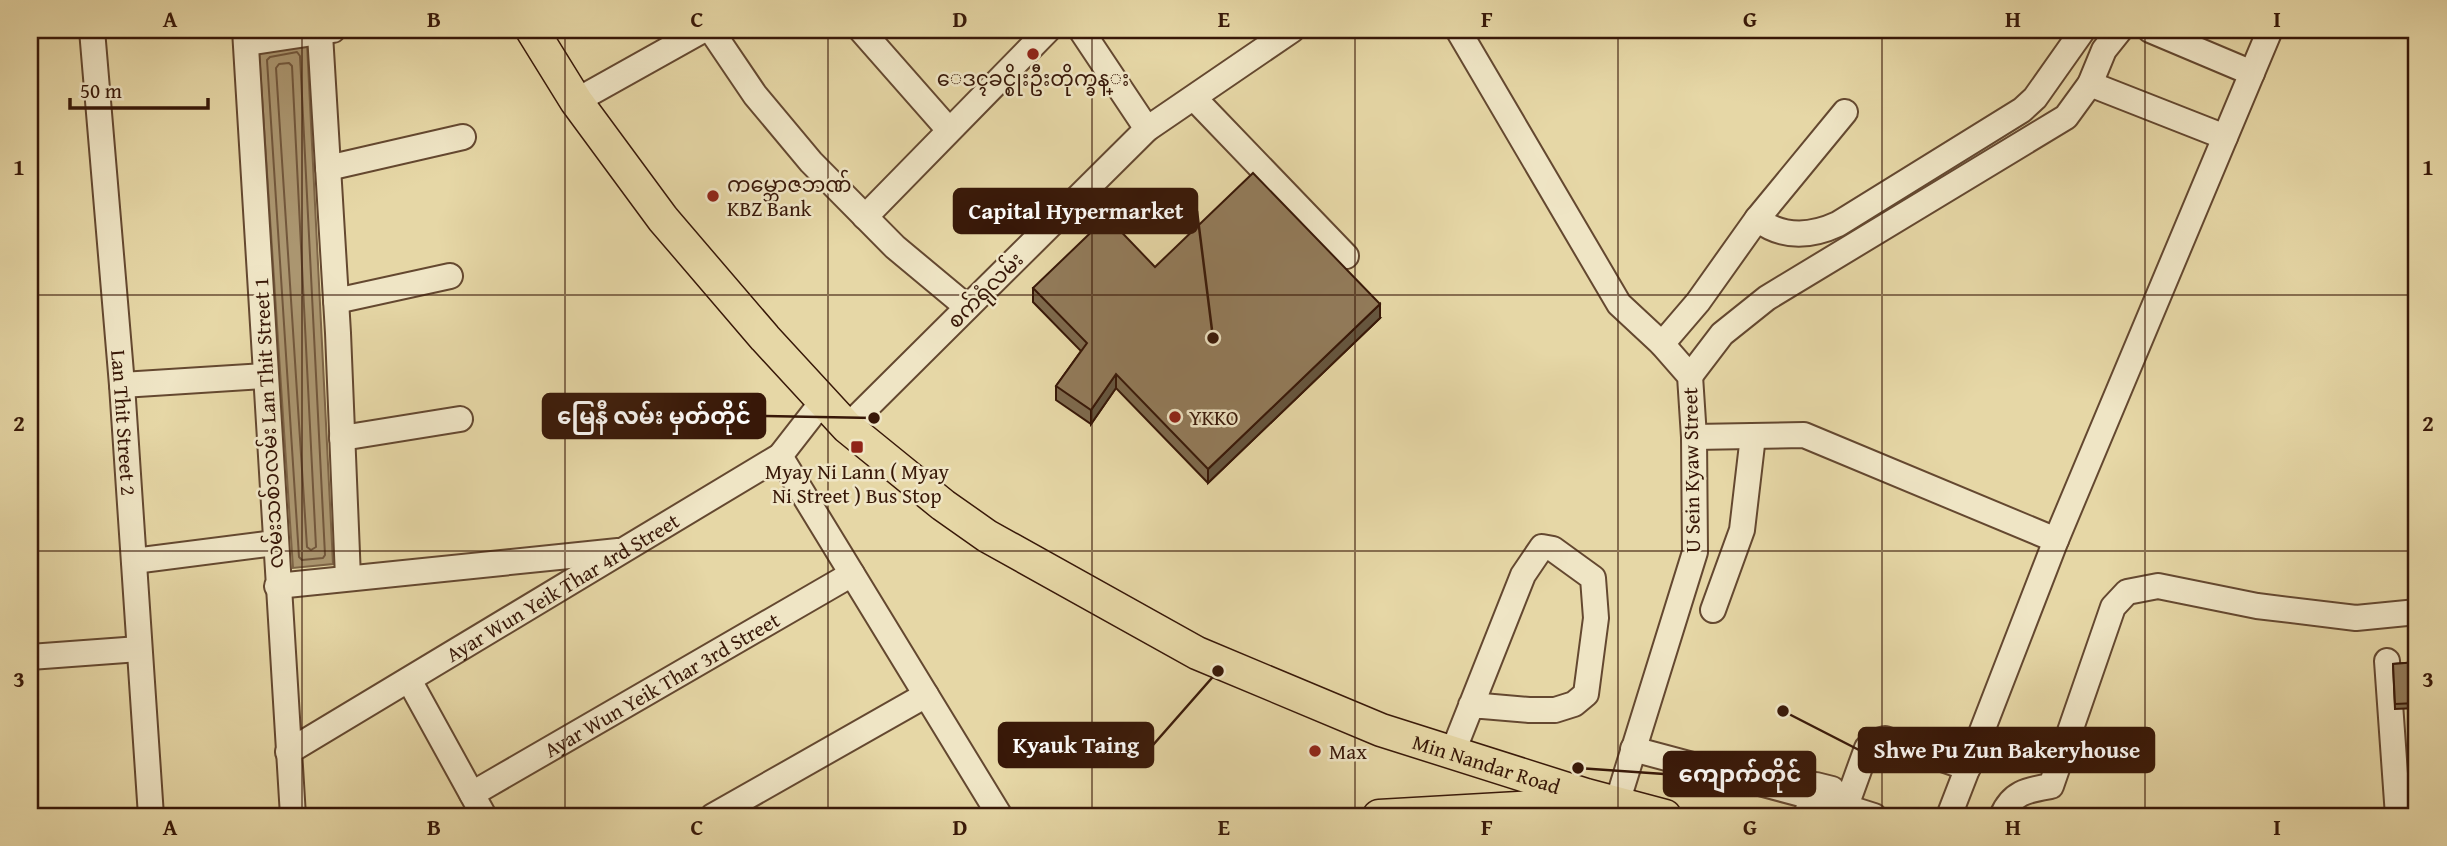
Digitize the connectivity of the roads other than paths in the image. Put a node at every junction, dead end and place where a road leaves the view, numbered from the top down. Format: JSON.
{"nodes":[{"id":1,"x":92,"y":30,"type":"edge"},
{"id":2,"x":532,"y":30,"type":"edge"},
{"id":3,"x":703,"y":30,"type":"edge"},
{"id":4,"x":710,"y":30,"type":"edge"},
{"id":5,"x":861,"y":30,"type":"edge"},
{"id":6,"x":1048,"y":30,"type":"edge"},
{"id":7,"x":1081,"y":30,"type":"edge"},
{"id":8,"x":1292,"y":30,"type":"edge"},
{"id":9,"x":1458,"y":30,"type":"edge"},
{"id":10,"x":2083,"y":30,"type":"edge"},
{"id":11,"x":2120,"y":30,"type":"edge"},
{"id":12,"x":2150,"y":30,"type":"edge"},
{"id":13,"x":2270,"y":30,"type":"edge"},
{"id":14,"x":327,"y":32,"type":"edge"},
{"id":15,"x":245,"y":36,"type":"edge"},
{"id":16,"x":2252,"y":73,"type":"junction"},
{"id":17,"x":2090,"y":84,"type":"junction"},
{"id":18,"x":1194,"y":98,"type":"junction"},
{"id":19,"x":576,"y":101,"type":"junction"},
{"id":20,"x":1845,"y":112,"type":"dead end"},
{"id":21,"x":949,"y":130,"type":"junction"},
{"id":22,"x":1147,"y":130,"type":"junction"},
{"id":23,"x":463,"y":137,"type":"dead end"},
{"id":24,"x":2225,"y":137,"type":"junction"},
{"id":25,"x":328,"y":168,"type":"junction"},
{"id":26,"x":865,"y":217,"type":"junction"},
{"id":27,"x":1757,"y":219,"type":"junction"},
{"id":28,"x":1346,"y":256,"type":"dead end"},
{"id":29,"x":450,"y":276,"type":"dead end"},
{"id":30,"x":335,"y":301,"type":"junction"},
{"id":31,"x":967,"y":307,"type":"junction"},
{"id":32,"x":1662,"y":344,"type":"junction"},
{"id":33,"x":265,"y":376,"type":"junction"},
{"id":34,"x":1690,"y":376,"type":"junction"},
{"id":35,"x":122,"y":385,"type":"junction"},
{"id":36,"x":822,"y":402,"type":"junction"},
{"id":37,"x":460,"y":419,"type":"dead end"},
{"id":38,"x":847,"y":427,"type":"junction"},
{"id":39,"x":1753,"y":436,"type":"junction"},
{"id":40,"x":1694,"y":437,"type":"junction"},
{"id":41,"x":342,"y":438,"type":"junction"},
{"id":42,"x":780,"y":456,"type":"junction"},
{"id":43,"x":2056,"y":540,"type":"junction"},
{"id":44,"x":275,"y":543,"type":"junction"},
{"id":45,"x":626,"y":550,"type":"junction"},
{"id":46,"x":134,"y":561,"type":"junction"},
{"id":47,"x":852,"y":574,"type":"junction"},
{"id":48,"x":348,"y":578,"type":"junction"},
{"id":49,"x":277,"y":586,"type":"junction"},
{"id":50,"x":1713,"y":610,"type":"dead end"},
{"id":51,"x":2417,"y":611,"type":"edge"},
{"id":52,"x":139,"y":649,"type":"junction"},
{"id":53,"x":30,"y":657,"type":"edge"},
{"id":54,"x":2387,"y":661,"type":"dead end"},
{"id":55,"x":409,"y":680,"type":"junction"},
{"id":56,"x":926,"y":695,"type":"junction"},
{"id":57,"x":1471,"y":705,"type":"junction"},
{"id":58,"x":1633,"y":749,"type":"junction"},
{"id":59,"x":288,"y":752,"type":"junction"},
{"id":60,"x":1452,"y":754,"type":"junction"},
{"id":61,"x":1968,"y":768,"type":"junction"},
{"id":62,"x":472,"y":794,"type":"junction"},
{"id":63,"x":1823,"y":807,"type":"edge"},
{"id":64,"x":1622,"y":809,"type":"edge"},
{"id":65,"x":998,"y":815,"type":"edge"},
{"id":66,"x":151,"y":816,"type":"edge"},
{"id":67,"x":293,"y":816,"type":"edge"},
{"id":68,"x":484,"y":816,"type":"edge"},
{"id":69,"x":713,"y":816,"type":"edge"},
{"id":70,"x":1379,"y":816,"type":"edge"},
{"id":71,"x":1665,"y":816,"type":"edge"},
{"id":72,"x":1874,"y":816,"type":"edge"},
{"id":73,"x":1949,"y":816,"type":"edge"},
{"id":74,"x":2002,"y":816,"type":"edge"},
{"id":75,"x":2398,"y":816,"type":"edge"}],
"edges":[{"from":1,"to":35,"type":"street","name":"Lan Thit Street 2"},
{"from":2,"to":19,"type":"main road","name":"Min Nandar Road"},
{"from":3,"to":19,"type":"street"},
{"from":4,"to":26,"type":"street"},
{"from":5,"to":21,"type":"street"},
{"from":6,"to":21,"type":"street"},
{"from":7,"to":22,"type":"street"},
{"from":8,"to":18,"type":"street","name":"စက်ရုံလမ်း"},
{"from":9,"to":32,"type":"street","name":"U Sein Kyaw Street"},
{"from":10,"to":27,"type":"street"},
{"from":11,"to":17,"type":"street"},
{"from":12,"to":16,"type":"street"},
{"from":13,"to":16,"type":"street"},
{"from":14,"to":15,"type":"street"},
{"from":14,"to":25,"type":"street"},
{"from":15,"to":33,"type":"street","name":"လမ်းသစ်၁လမ်း Lan Thit Street 1"},
{"from":16,"to":24,"type":"street"},
{"from":17,"to":24,"type":"street"},
{"from":17,"to":34,"type":"street"},
{"from":18,"to":22,"type":"street","name":"စက်ရုံလမ်း"},
{"from":18,"to":28,"type":"street"},
{"from":19,"to":36,"type":"main road","name":"Min Nandar Road"},
{"from":20,"to":27,"type":"street"},
{"from":21,"to":26,"type":"street"},
{"from":22,"to":31,"type":"street","name":"စက်ရုံလမ်း"},
{"from":23,"to":25,"type":"street"},
{"from":24,"to":43,"type":"street"},
{"from":25,"to":30,"type":"street"},
{"from":26,"to":31,"type":"street"},
{"from":27,"to":32,"type":"street"},
{"from":29,"to":30,"type":"street"},
{"from":30,"to":41,"type":"street"},
{"from":31,"to":38,"type":"street","name":"စက်ရုံလမ်း"},
{"from":32,"to":34,"type":"street","name":"U Sein Kyaw Street"},
{"from":33,"to":35,"type":"street"},
{"from":33,"to":44,"type":"street","name":"လမ်းသစ်၁လမ်း Lan Thit Street 1"},
{"from":34,"to":40,"type":"street","name":"U Sein Kyaw Street"},
{"from":35,"to":46,"type":"street","name":"Lan Thit Street 2"},
{"from":36,"to":38,"type":"main road","name":"Min Nandar Road"},
{"from":36,"to":42,"type":"street","name":"Ayar Wun Yeik Thar 4rd Street"},
{"from":37,"to":41,"type":"street"},
{"from":38,"to":60,"type":"main road","name":"Min Nandar Road"},
{"from":39,"to":40,"type":"street"},
{"from":39,"to":43,"type":"street"},
{"from":39,"to":50,"type":"street"},
{"from":40,"to":58,"type":"street","name":"U Sein Kyaw Street"},
{"from":41,"to":48,"type":"street"},
{"from":42,"to":45,"type":"street","name":"Ayar Wun Yeik Thar 4rd Street"},
{"from":42,"to":47,"type":"street"},
{"from":43,"to":61,"type":"street"},
{"from":44,"to":46,"type":"street"},
{"from":44,"to":49,"type":"street","name":"လမ်းသစ်၁လမ်း Lan Thit Street 1"},
{"from":45,"to":48,"type":"street"},
{"from":45,"to":55,"type":"street","name":"Ayar Wun Yeik Thar 4rd Street"},
{"from":46,"to":52,"type":"street","name":"Lan Thit Street 2"},
{"from":47,"to":56,"type":"street"},
{"from":47,"to":62,"type":"street","name":"Ayar Wun Yeik Thar 3rd Street"},
{"from":48,"to":49,"type":"street"},
{"from":49,"to":59,"type":"street","name":"လမ်းသစ်၁လမ်း Lan Thit Street 1"},
{"from":51,"to":74,"type":"street"},
{"from":52,"to":53,"type":"street"},
{"from":52,"to":66,"type":"street","name":"Lan Thit Street 2"},
{"from":54,"to":75,"type":"street"},
{"from":55,"to":59,"type":"street","name":"Ayar Wun Yeik Thar 4rd Street"},
{"from":55,"to":62,"type":"street"},
{"from":56,"to":65,"type":"street"},
{"from":56,"to":69,"type":"street"},
{"from":57,"to":57,"type":"street"},
{"from":57,"to":60,"type":"street"},
{"from":58,"to":63,"type":"street"},
{"from":58,"to":64,"type":"street","name":"U Sein Kyaw Street"},
{"from":59,"to":67,"type":"street","name":"လမ်းသစ်၁လမ်း Lan Thit Street 1"},
{"from":60,"to":64,"type":"main road","name":"Min Nandar Road"},
{"from":61,"to":63,"type":"street"},
{"from":61,"to":73,"type":"street"},
{"from":62,"to":68,"type":"street"},
{"from":63,"to":72,"type":"street"},
{"from":64,"to":70,"type":"main road"},
{"from":64,"to":71,"type":"main road","name":"Min Nandar Road"}]}
